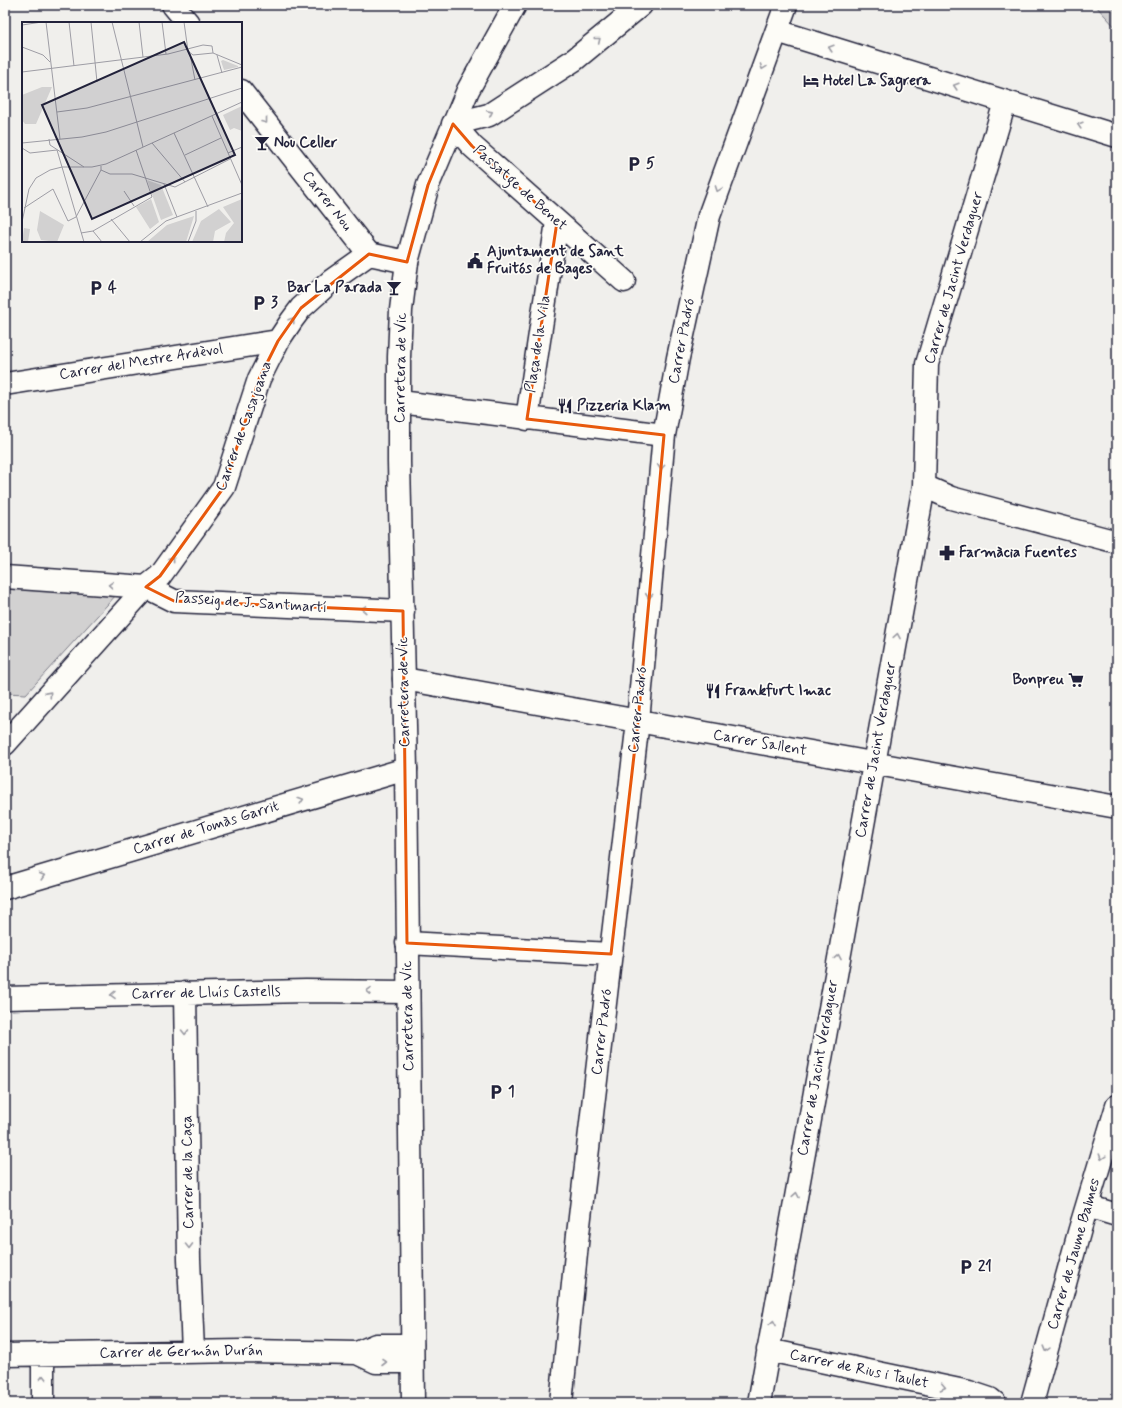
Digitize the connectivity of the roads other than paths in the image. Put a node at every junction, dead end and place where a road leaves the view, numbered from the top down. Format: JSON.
{"nodes":[{"id":1,"x":173,"y":5,"type":"edge"},
{"id":2,"x":515,"y":5,"type":"edge"},
{"id":3,"x":641,"y":5,"type":"edge"},
{"id":4,"x":786,"y":5,"type":"edge"},
{"id":5,"x":187,"y":22,"type":"edge"},
{"id":6,"x":777,"y":31,"type":"junction"},
{"id":7,"x":242,"y":92,"type":"edge"},
{"id":8,"x":1005,"y":102,"type":"junction"},
{"id":9,"x":453,"y":124,"type":"junction"},
{"id":10,"x":1117,"y":136,"type":"edge"},
{"id":11,"x":557,"y":222,"type":"junction"},
{"id":12,"x":369,"y":254,"type":"junction"},
{"id":13,"x":407,"y":262,"type":"junction"},
{"id":14,"x":624,"y":281,"type":"dead end"},
{"id":15,"x":278,"y":341,"type":"junction"},
{"id":16,"x":5,"y":384,"type":"edge"},
{"id":17,"x":400,"y":402,"type":"junction"},
{"id":18,"x":527,"y":419,"type":"junction"},
{"id":19,"x":664,"y":436,"type":"junction"},
{"id":20,"x":924,"y":486,"type":"junction"},
{"id":21,"x":1114,"y":541,"type":"edge"},
{"id":22,"x":5,"y":577,"type":"edge"},
{"id":23,"x":146,"y":587,"type":"junction"},
{"id":24,"x":403,"y":611,"type":"junction"},
{"id":25,"x":404,"y":679,"type":"junction"},
{"id":26,"x":5,"y":717,"type":"edge"},
{"id":27,"x":28,"y":717,"type":"junction"},
{"id":28,"x":638,"y":721,"type":"junction"},
{"id":29,"x":5,"y":744,"type":"edge"},
{"id":30,"x":873,"y":763,"type":"junction"},
{"id":31,"x":406,"y":769,"type":"junction"},
{"id":32,"x":1117,"y":807,"type":"edge"},
{"id":33,"x":5,"y":888,"type":"edge"},
{"id":34,"x":407,"y":943,"type":"junction"},
{"id":35,"x":611,"y":954,"type":"junction"},
{"id":36,"x":408,"y":992,"type":"junction"},
{"id":37,"x":185,"y":993,"type":"junction"},
{"id":38,"x":5,"y":998,"type":"edge"},
{"id":39,"x":1117,"y":1106,"type":"edge"},
{"id":40,"x":1087,"y":1206,"type":"junction"},
{"id":41,"x":1117,"y":1215,"type":"edge"},
{"id":42,"x":768,"y":1350,"type":"junction"},
{"id":43,"x":194,"y":1351,"type":"junction"},
{"id":44,"x":412,"y":1353,"type":"junction"},
{"id":45,"x":43,"y":1354,"type":"junction"},
{"id":46,"x":5,"y":1355,"type":"edge"},
{"id":47,"x":43,"y":1403,"type":"edge"},
{"id":48,"x":412,"y":1403,"type":"edge"},
{"id":49,"x":561,"y":1403,"type":"edge"},
{"id":50,"x":758,"y":1403,"type":"edge"},
{"id":51,"x":994,"y":1403,"type":"edge"},
{"id":52,"x":1031,"y":1403,"type":"edge"}],
"edges":[{"from":1,"to":5,"type":"street"},
{"from":2,"to":9,"type":"street","name":"Carretera de Vic"},
{"from":9,"to":3,"type":"street","one_way":true},
{"from":4,"to":6,"type":"street","name":"Carrer Padró"},
{"from":8,"to":6,"type":"street","one_way":true},
{"from":6,"to":19,"type":"street","name":"Carrer Padró","one_way":true},
{"from":7,"to":12,"type":"street","name":"Carrer Nou","one_way":true},
{"from":10,"to":8,"type":"street","one_way":true},
{"from":8,"to":20,"type":"street","name":"Carrer de Jacint Verdaguer"},
{"from":9,"to":11,"type":"street","name":"Passatge de Benet"},
{"from":9,"to":13,"type":"street","name":"Carretera de Vic"},
{"from":11,"to":14,"type":"street","name":"Passatge de Benet"},
{"from":11,"to":18,"type":"street","name":"Plaça de la Vila"},
{"from":12,"to":13,"type":"street"},
{"from":15,"to":12,"type":"street","name":"Carrer de Casajoana","one_way":true},
{"from":13,"to":17,"type":"street","name":"Carretera de Vic"},
{"from":15,"to":16,"type":"street","name":"Carrer del Mestre Ardèvol"},
{"from":23,"to":15,"type":"street","name":"Carrer de Casajoana","one_way":true},
{"from":17,"to":18,"type":"street"},
{"from":17,"to":24,"type":"street","name":"Carretera de Vic"},
{"from":18,"to":19,"type":"street"},
{"from":19,"to":28,"type":"street","name":"Carrer Padró","one_way":true},
{"from":20,"to":21,"type":"street"},
{"from":30,"to":20,"type":"street","name":"Carrer de Jacint Verdaguer","one_way":true},
{"from":23,"to":22,"type":"street","name":"Passeig de J. Santmartí","one_way":true},
{"from":24,"to":23,"type":"street","name":"Passeig de J. Santmartí","one_way":true},
{"from":27,"to":23,"type":"street","name":"Carrer de Casajoana","one_way":true},
{"from":24,"to":25,"type":"street","name":"Carretera de Vic"},
{"from":25,"to":28,"type":"street","name":"Carrer Sallent"},
{"from":25,"to":31,"type":"street","name":"Carretera de Vic"},
{"from":26,"to":27,"type":"street"},
{"from":27,"to":29,"type":"street","name":"Carrer de Casajoana"},
{"from":28,"to":30,"type":"street","name":"Carrer Sallent"},
{"from":28,"to":35,"type":"street","name":"Carrer Padró"},
{"from":30,"to":32,"type":"street","name":"Carrer Sallent"},
{"from":42,"to":30,"type":"street","name":"Carrer de Jacint Verdaguer","one_way":true},
{"from":33,"to":31,"type":"street","name":"Carrer de Tomàs Garrit","one_way":true},
{"from":31,"to":34,"type":"street","name":"Carretera de Vic"},
{"from":34,"to":35,"type":"street"},
{"from":34,"to":36,"type":"street","name":"Carretera de Vic"},
{"from":35,"to":49,"type":"street","name":"Carrer Padró"},
{"from":36,"to":37,"type":"street","name":"Carrer de Lluís Castells","one_way":true},
{"from":36,"to":44,"type":"street","name":"Carretera de Vic"},
{"from":37,"to":38,"type":"street","name":"Carrer de Lluís Castells","one_way":true},
{"from":37,"to":43,"type":"street","name":"Carrer de la Caça","one_way":true},
{"from":39,"to":40,"type":"street","name":"Carrer de Jaume Balmes","one_way":true},
{"from":40,"to":41,"type":"street"},
{"from":40,"to":52,"type":"street","name":"Carrer de Jaume Balmes","one_way":true},
{"from":42,"to":50,"type":"street","name":"Carrer de Jacint Verdaguer"},
{"from":42,"to":51,"type":"street","name":"Carrer de Rius i Taulet","one_way":true},
{"from":43,"to":44,"type":"street","name":"Carrer de Germán Durán"},
{"from":43,"to":45,"type":"street","name":"Carrer de Germán Durán"},
{"from":44,"to":48,"type":"street","name":"Carretera de Vic"},
{"from":45,"to":46,"type":"street","name":"Carrer de Germán Durán"},
{"from":47,"to":45,"type":"street","one_way":true}]}
